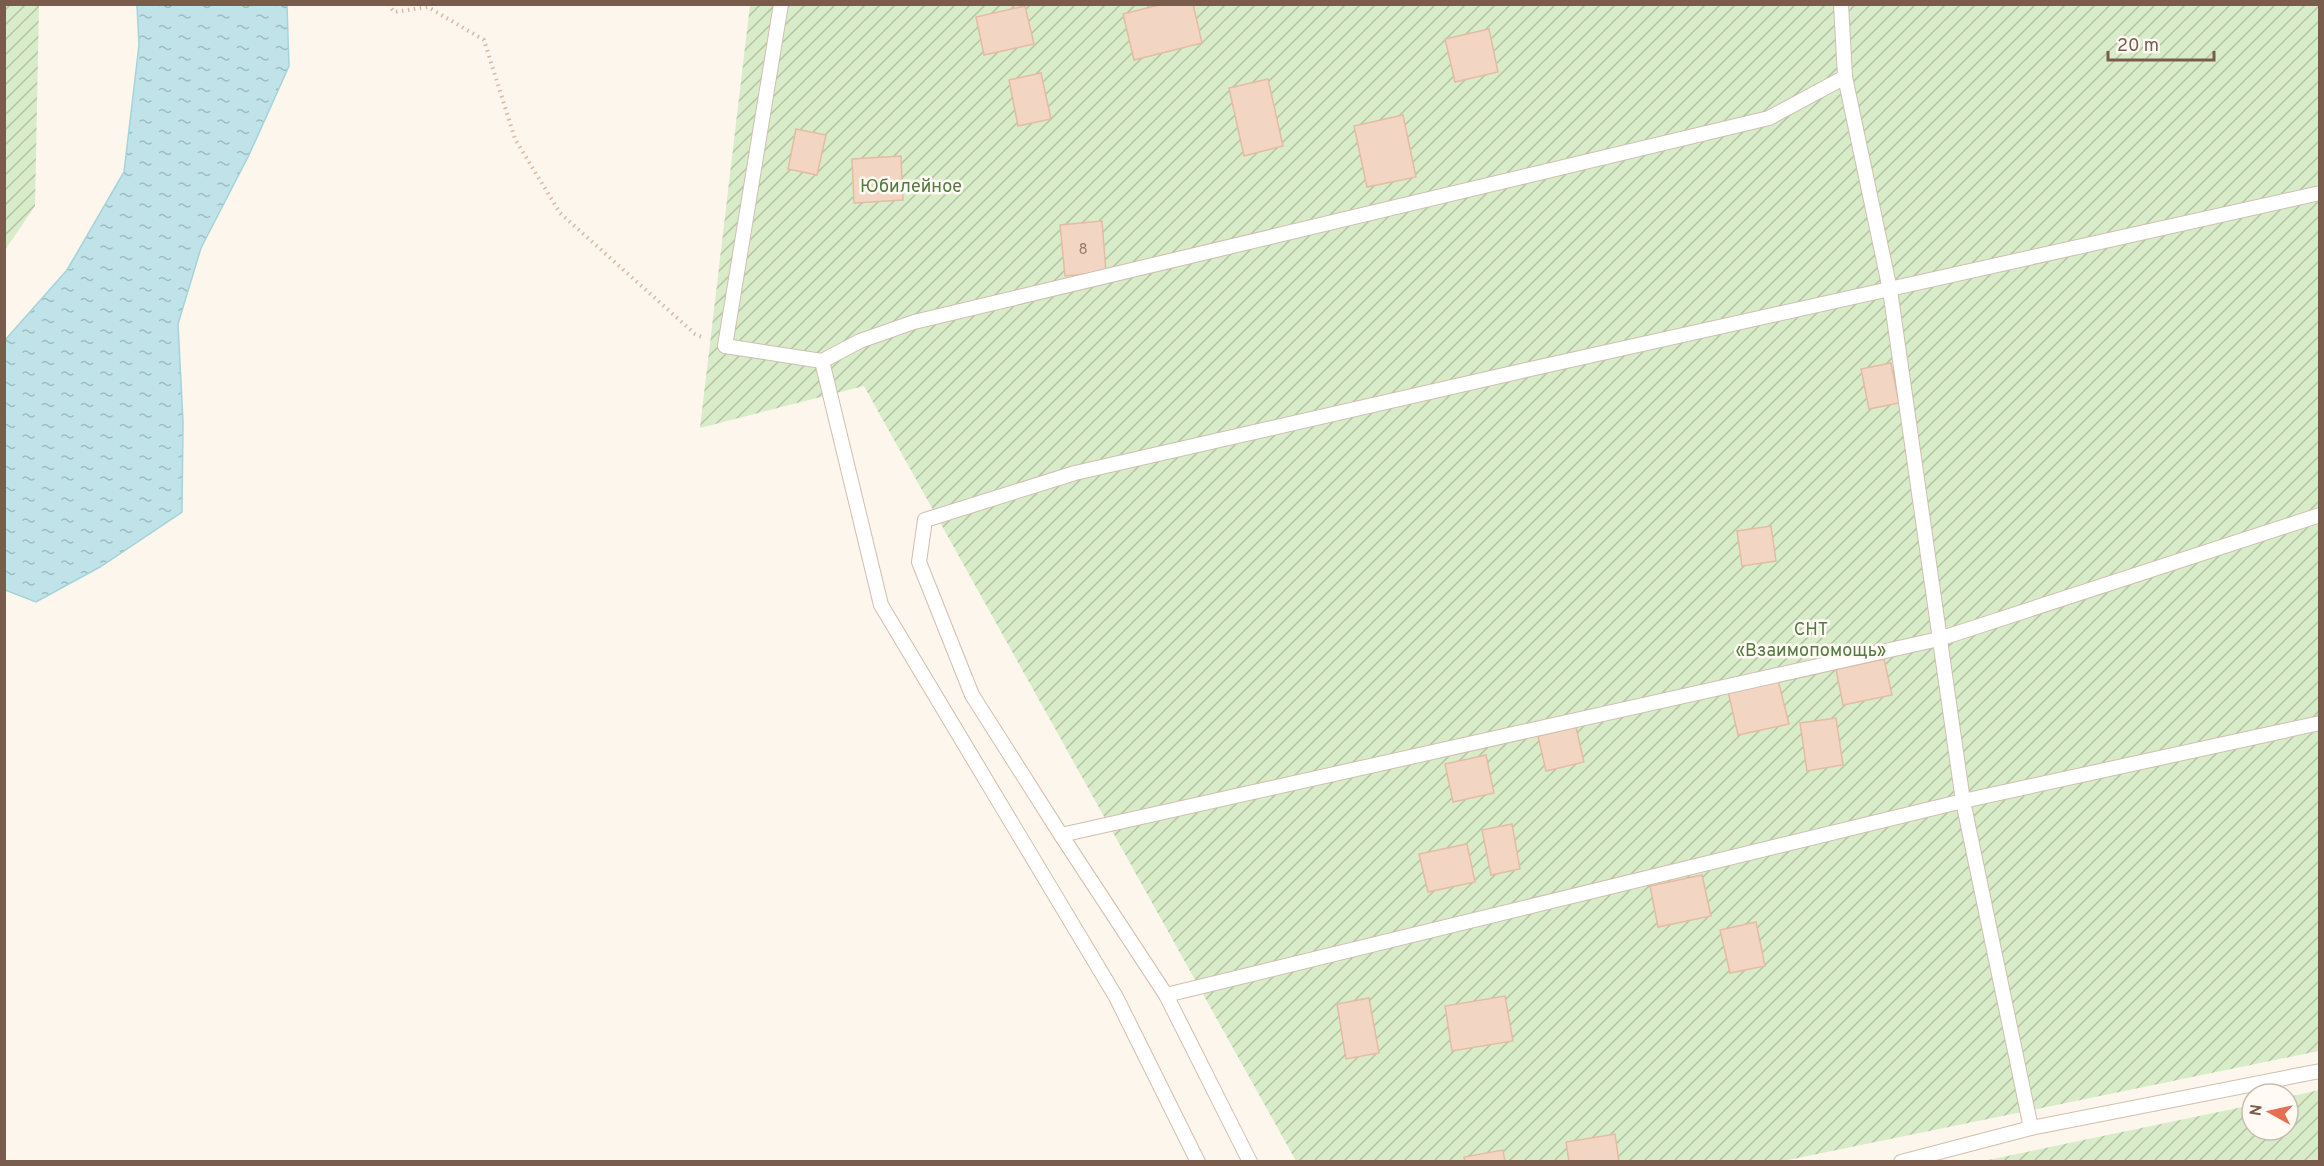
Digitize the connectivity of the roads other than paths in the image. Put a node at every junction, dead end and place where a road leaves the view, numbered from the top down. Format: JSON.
{"nodes":[{"id":1,"x":781,"y":4,"type":"edge"},
{"id":2,"x":1841,"y":4,"type":"edge"},
{"id":3,"x":1845,"y":77,"type":"junction"},
{"id":4,"x":2319,"y":193,"type":"edge"},
{"id":5,"x":1890,"y":290,"type":"junction"},
{"id":6,"x":822,"y":361,"type":"junction"},
{"id":7,"x":2319,"y":514,"type":"edge"},
{"id":8,"x":1939,"y":639,"type":"junction"},
{"id":9,"x":2319,"y":723,"type":"edge"},
{"id":10,"x":1963,"y":801,"type":"junction"},
{"id":11,"x":1061,"y":835,"type":"junction"},
{"id":12,"x":1166,"y":994,"type":"junction"},
{"id":13,"x":2319,"y":1071,"type":"edge"},
{"id":14,"x":2031,"y":1128,"type":"junction"},
{"id":15,"x":1198,"y":1161,"type":"edge"},
{"id":16,"x":1250,"y":1161,"type":"edge"},
{"id":17,"x":1901,"y":1161,"type":"edge"}],
"edges":[{"from":1,"to":6,"type":"lane"},
{"from":2,"to":3,"type":"lane"},
{"from":3,"to":5,"type":"lane"},
{"from":3,"to":6,"type":"lane"},
{"from":4,"to":5,"type":"lane"},
{"from":5,"to":8,"type":"lane"},
{"from":5,"to":11,"type":"lane"},
{"from":6,"to":15,"type":"lane"},
{"from":7,"to":8,"type":"lane"},
{"from":8,"to":10,"type":"lane"},
{"from":8,"to":11,"type":"lane"},
{"from":9,"to":10,"type":"lane"},
{"from":10,"to":12,"type":"lane"},
{"from":10,"to":14,"type":"lane"},
{"from":11,"to":12,"type":"lane"},
{"from":12,"to":16,"type":"lane"},
{"from":13,"to":14,"type":"lane"},
{"from":14,"to":17,"type":"lane"}]}
